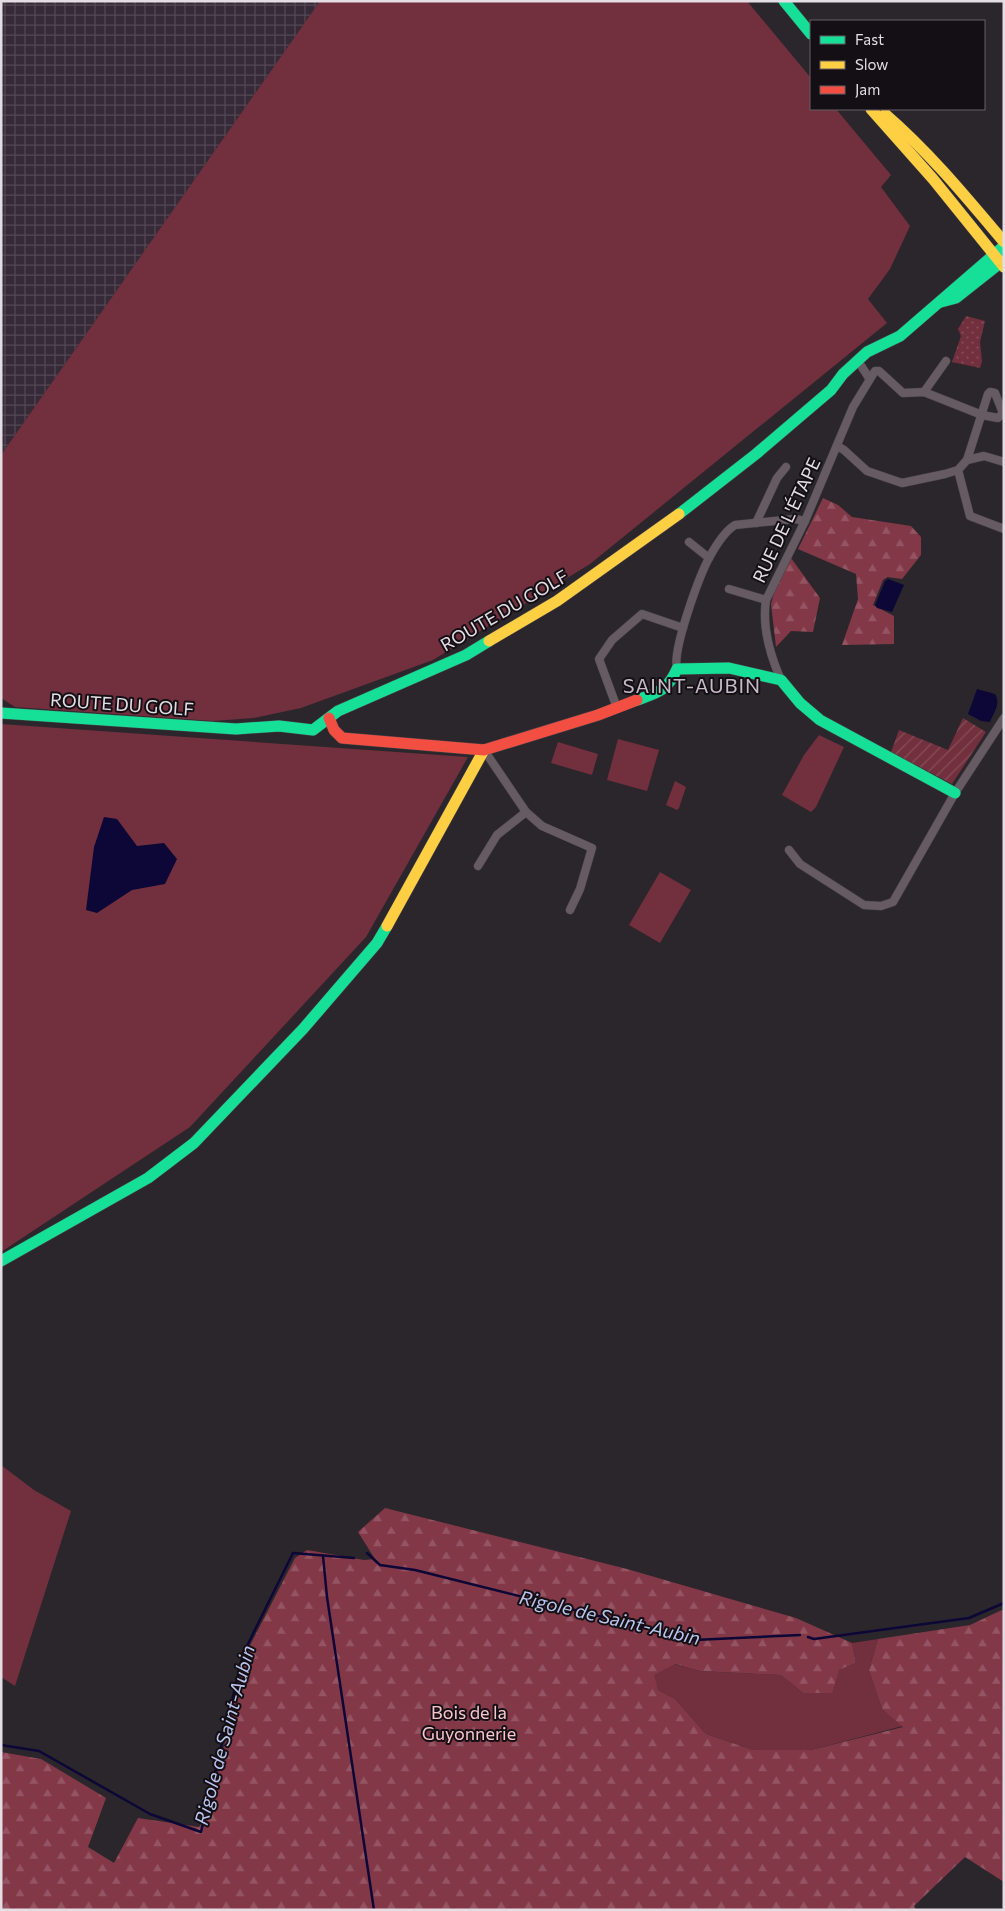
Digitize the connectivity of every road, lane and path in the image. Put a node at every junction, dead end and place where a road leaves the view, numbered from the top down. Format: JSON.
{"nodes":[{"id":1,"x":784,"y":1,"type":"edge"},
{"id":2,"x":810,"y":33,"type":"edge"},
{"id":3,"x":872,"y":110,"type":"edge"},
{"id":4,"x":881,"y":110,"type":"edge"},
{"id":5,"x":1004,"y":244,"type":"edge"},
{"id":6,"x":1000,"y":261,"type":"edge"},
{"id":7,"x":858,"y":361,"type":"junction"},
{"id":8,"x":946,"y":362,"type":"dead end"},
{"id":9,"x":869,"y":378,"type":"junction"},
{"id":10,"x":924,"y":392,"type":"junction"},
{"id":11,"x":837,"y":446,"type":"junction"},
{"id":12,"x":967,"y":460,"type":"junction"},
{"id":13,"x":1004,"y":462,"type":"edge"},
{"id":14,"x":786,"y":466,"type":"dead end"},
{"id":15,"x":958,"y":470,"type":"junction"},
{"id":16,"x":805,"y":521,"type":"junction"},
{"id":17,"x":756,"y":523,"type":"junction"},
{"id":18,"x":1004,"y":529,"type":"edge"},
{"id":19,"x":689,"y":542,"type":"dead end"},
{"id":20,"x":709,"y":558,"type":"junction"},
{"id":21,"x":729,"y":589,"type":"dead end"},
{"id":22,"x":766,"y":600,"type":"junction"},
{"id":23,"x":683,"y":628,"type":"junction"},
{"id":24,"x":677,"y":669,"type":"junction"},
{"id":25,"x":780,"y":680,"type":"junction"},
{"id":26,"x":617,"y":708,"type":"junction"},
{"id":27,"x":1,"y":713,"type":"edge"},
{"id":28,"x":329,"y":718,"type":"junction"},
{"id":29,"x":1004,"y":718,"type":"edge"},
{"id":30,"x":484,"y":750,"type":"junction"},
{"id":31,"x":955,"y":793,"type":"junction"},
{"id":32,"x":526,"y":812,"type":"junction"},
{"id":33,"x":789,"y":850,"type":"dead end"},
{"id":34,"x":478,"y":866,"type":"dead end"},
{"id":35,"x":570,"y":910,"type":"dead end"},
{"id":36,"x":1,"y":1262,"type":"edge"}],
"edges":[{"from":1,"to":2,"type":"street"},
{"from":3,"to":6,"type":"street"},
{"from":4,"to":5,"type":"street"},
{"from":5,"to":6,"type":"street","name":"ROUTE DU GOLF"},
{"from":6,"to":7,"type":"street","name":"ROUTE DU GOLF"},
{"from":7,"to":9,"type":"street"},
{"from":7,"to":28,"type":"street","name":"ROUTE DU GOLF"},
{"from":8,"to":10,"type":"street"},
{"from":9,"to":10,"type":"street"},
{"from":9,"to":11,"type":"street","name":"RUE DE L'ÉTAPE"},
{"from":10,"to":12,"type":"street"},
{"from":11,"to":15,"type":"street"},
{"from":11,"to":16,"type":"street","name":"RUE DE L'ÉTAPE"},
{"from":12,"to":13,"type":"street"},
{"from":12,"to":15,"type":"street"},
{"from":14,"to":17,"type":"street"},
{"from":15,"to":18,"type":"street"},
{"from":16,"to":17,"type":"street"},
{"from":16,"to":22,"type":"street","name":"RUE DE L'ÉTAPE"},
{"from":17,"to":20,"type":"street"},
{"from":19,"to":20,"type":"street"},
{"from":20,"to":23,"type":"street"},
{"from":21,"to":22,"type":"street"},
{"from":22,"to":25,"type":"street","name":"RUE DE L'ÉTAPE"},
{"from":23,"to":24,"type":"street"},
{"from":23,"to":26,"type":"street"},
{"from":24,"to":25,"type":"street"},
{"from":24,"to":26,"type":"street"},
{"from":25,"to":31,"type":"street"},
{"from":26,"to":30,"type":"street"},
{"from":27,"to":28,"type":"street","name":"ROUTE DU GOLF"},
{"from":28,"to":30,"type":"street"},
{"from":29,"to":31,"type":"street"},
{"from":30,"to":32,"type":"street"},
{"from":30,"to":36,"type":"street"},
{"from":31,"to":33,"type":"street"},
{"from":32,"to":34,"type":"street"},
{"from":32,"to":35,"type":"street"}]}
